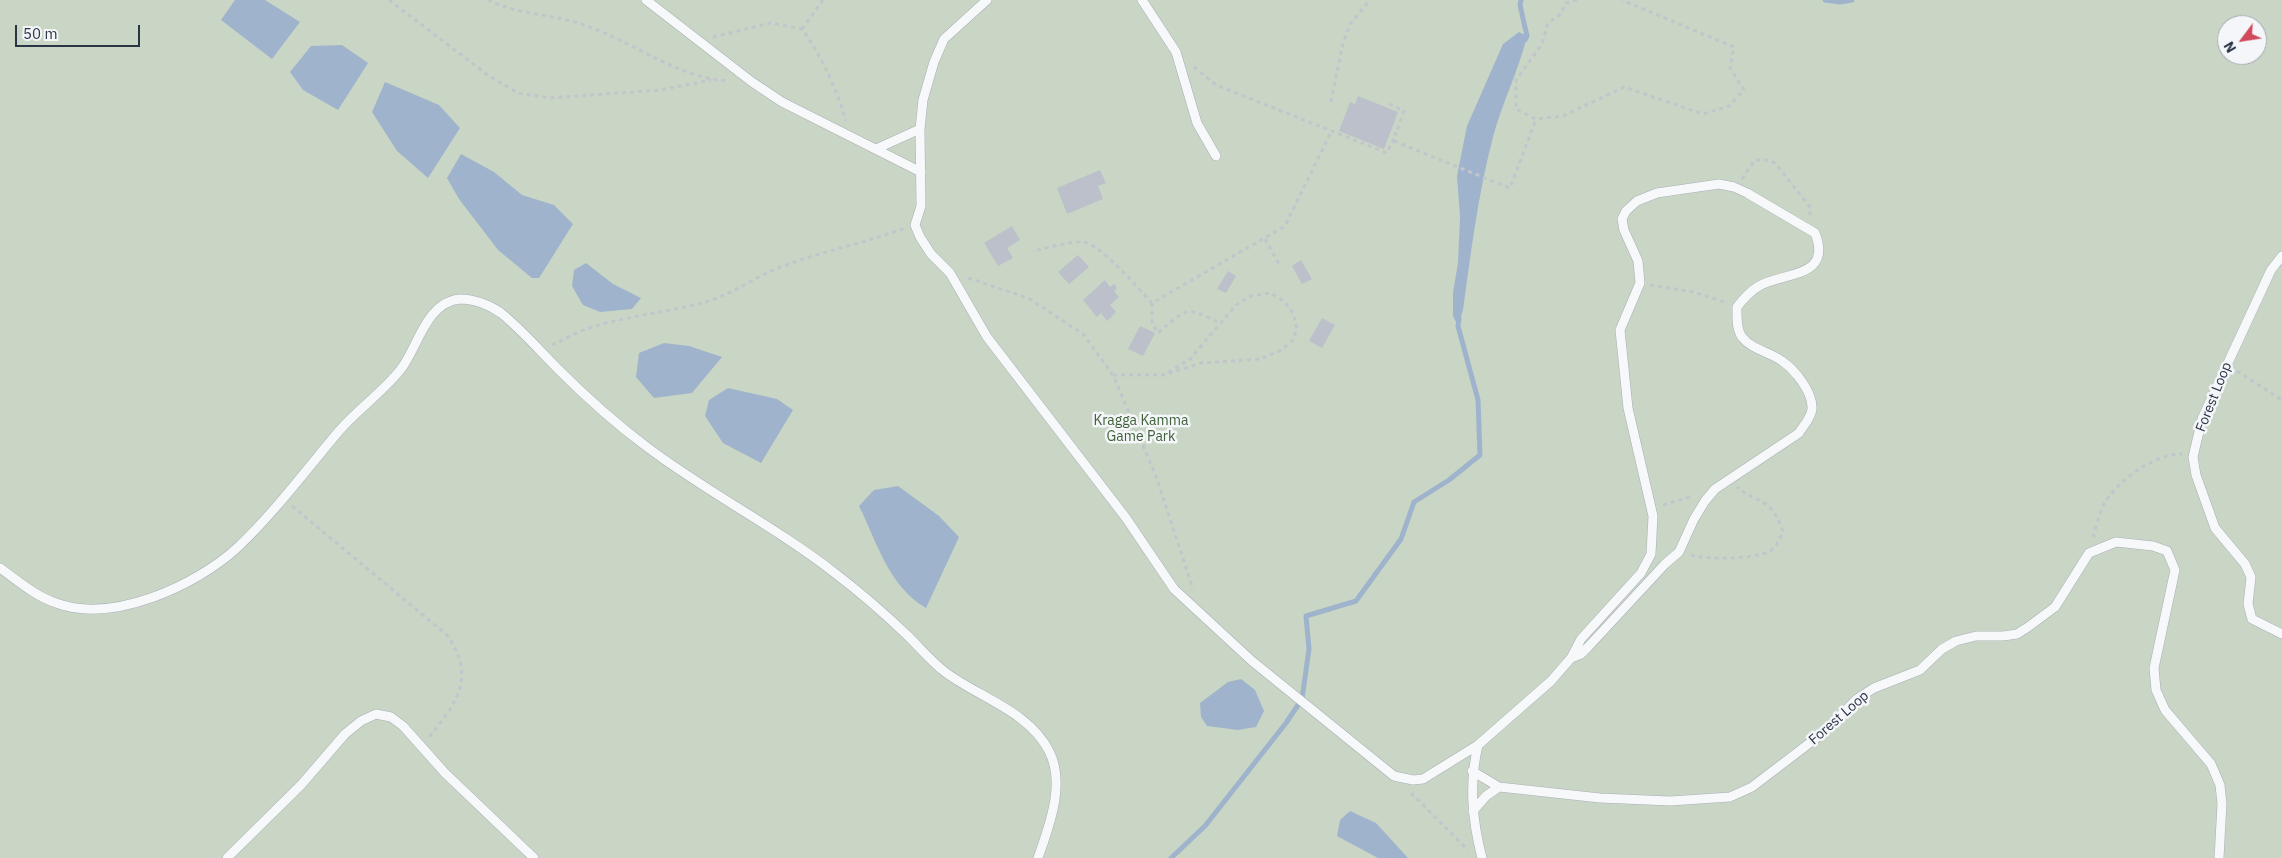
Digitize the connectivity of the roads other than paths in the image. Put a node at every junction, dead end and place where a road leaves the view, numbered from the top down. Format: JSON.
{"nodes":[{"id":1,"x":646,"y":0,"type":"edge"},
{"id":2,"x":988,"y":0,"type":"edge"},
{"id":3,"x":1142,"y":0,"type":"edge"},
{"id":4,"x":920,"y":129,"type":"junction"},
{"id":5,"x":876,"y":149,"type":"junction"},
{"id":6,"x":1216,"y":156,"type":"dead end"},
{"id":7,"x":921,"y":172,"type":"junction"},
{"id":8,"x":2282,"y":256,"type":"edge"},
{"id":9,"x":1651,"y":554,"type":"junction"},
{"id":10,"x":1665,"y":564,"type":"junction"},
{"id":11,"x":0,"y":568,"type":"edge"},
{"id":12,"x":2282,"y":634,"type":"edge"},
{"id":13,"x":1571,"y":658,"type":"junction"},
{"id":14,"x":1478,"y":745,"type":"junction"},
{"id":15,"x":1472,"y":771,"type":"junction"},
{"id":16,"x":1499,"y":787,"type":"junction"},
{"id":17,"x":1473,"y":811,"type":"junction"},
{"id":18,"x":227,"y":858,"type":"edge"},
{"id":19,"x":534,"y":858,"type":"edge"},
{"id":20,"x":1038,"y":858,"type":"edge"},
{"id":21,"x":1482,"y":858,"type":"edge"},
{"id":22,"x":2219,"y":858,"type":"edge"}],
"edges":[{"from":1,"to":5,"type":"lane"},
{"from":2,"to":4,"type":"lane"},
{"from":3,"to":6,"type":"lane"},
{"from":4,"to":5,"type":"lane"},
{"from":4,"to":7,"type":"lane"},
{"from":5,"to":7,"type":"lane"},
{"from":7,"to":14,"type":"lane"},
{"from":8,"to":12,"type":"lane","name":"Forest Loop"},
{"from":9,"to":10,"type":"lane"},
{"from":9,"to":10,"type":"lane"},
{"from":9,"to":13,"type":"lane"},
{"from":10,"to":13,"type":"lane"},
{"from":11,"to":20,"type":"lane"},
{"from":13,"to":14,"type":"lane"},
{"from":14,"to":15,"type":"lane"},
{"from":15,"to":16,"type":"lane","name":"Forest Loop"},
{"from":15,"to":17,"type":"lane"},
{"from":16,"to":17,"type":"lane"},
{"from":16,"to":22,"type":"lane","name":"Forest Loop"},
{"from":17,"to":21,"type":"lane"},
{"from":18,"to":19,"type":"lane"}]}
